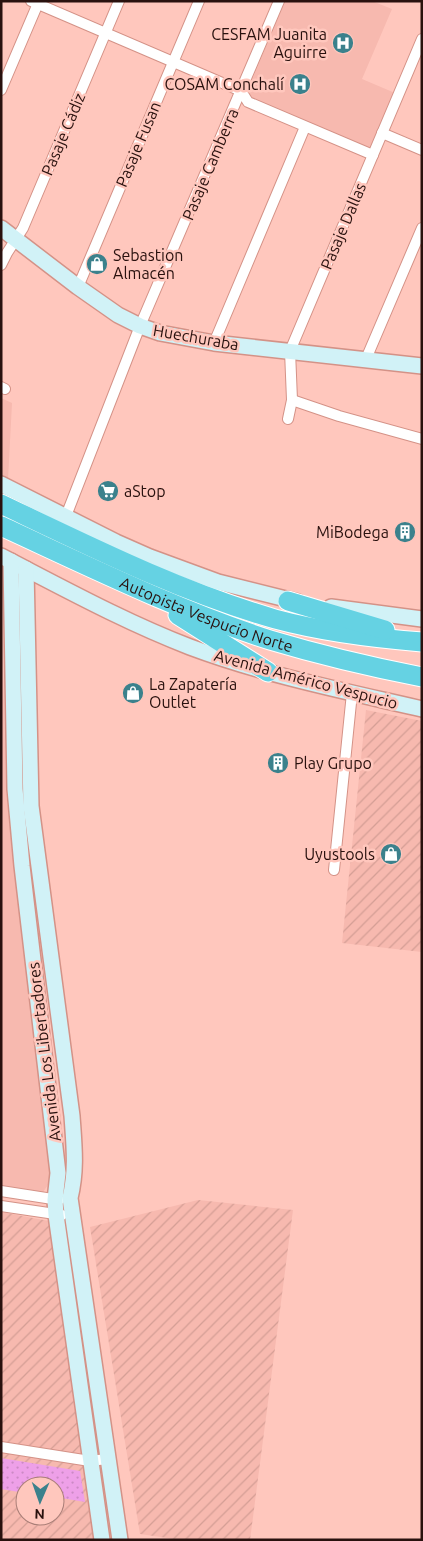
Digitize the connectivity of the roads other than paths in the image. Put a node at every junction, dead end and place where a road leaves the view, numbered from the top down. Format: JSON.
{"nodes":[{"id":1,"x":119,"y":1,"type":"edge"},
{"id":2,"x":199,"y":1,"type":"edge"},
{"id":3,"x":279,"y":1,"type":"edge"},
{"id":4,"x":36,"y":2,"type":"edge"},
{"id":5,"x":106,"y":33,"type":"junction"},
{"id":6,"x":422,"y":39,"type":"edge"},
{"id":7,"x":173,"y":62,"type":"junction"},
{"id":8,"x":1,"y":90,"type":"edge"},
{"id":9,"x":241,"y":91,"type":"junction"},
{"id":10,"x":305,"y":127,"type":"junction"},
{"id":11,"x":382,"y":133,"type":"junction"},
{"id":12,"x":422,"y":150,"type":"edge"},
{"id":13,"x":373,"y":155,"type":"junction"},
{"id":14,"x":1,"y":228,"type":"edge"},
{"id":15,"x":422,"y":228,"type":"edge"},
{"id":16,"x":16,"y":239,"type":"junction"},
{"id":17,"x":1,"y":265,"type":"edge"},
{"id":18,"x":78,"y":287,"type":"junction"},
{"id":19,"x":140,"y":326,"type":"junction"},
{"id":20,"x":214,"y":342,"type":"junction"},
{"id":21,"x":290,"y":351,"type":"junction"},
{"id":22,"x":366,"y":359,"type":"junction"},
{"id":23,"x":422,"y":366,"type":"edge"},
{"id":24,"x":292,"y":400,"type":"junction"},
{"id":25,"x":288,"y":419,"type":"dead end"},
{"id":26,"x":422,"y":439,"type":"edge"},
{"id":27,"x":1,"y":484,"type":"edge"},
{"id":28,"x":1,"y":504,"type":"edge"},
{"id":29,"x":66,"y":516,"type":"junction"},
{"id":30,"x":1,"y":526,"type":"edge"},
{"id":31,"x":6,"y":558,"type":"edge"},
{"id":32,"x":26,"y":568,"type":"junction"},
{"id":33,"x":141,"y":591,"type":"junction"},
{"id":34,"x":288,"y":601,"type":"junction"},
{"id":35,"x":422,"y":620,"type":"edge"},
{"id":36,"x":422,"y":642,"type":"edge"},
{"id":37,"x":268,"y":672,"type":"junction"},
{"id":38,"x":422,"y":677,"type":"edge"},
{"id":39,"x":352,"y":693,"type":"junction"},
{"id":40,"x":422,"y":709,"type":"edge"},
{"id":41,"x":334,"y":870,"type":"dead end"},
{"id":42,"x":1,"y":1192,"type":"edge"},
{"id":43,"x":61,"y":1205,"type":"junction"},
{"id":44,"x":1,"y":1206,"type":"edge"},
{"id":45,"x":1,"y":1447,"type":"edge"},
{"id":46,"x":107,"y":1459,"type":"junction"},
{"id":47,"x":90,"y":1461,"type":"junction"},
{"id":48,"x":102,"y":1540,"type":"edge"},
{"id":49,"x":120,"y":1540,"type":"edge"}],
"edges":[{"from":1,"to":5,"type":"street","name":"Pasaje Cádiz"},
{"from":2,"to":7,"type":"street","name":"Pasaje Fusan"},
{"from":3,"to":9,"type":"street","name":"Pasaje Camberra"},
{"from":4,"to":5,"type":"street"},
{"from":4,"to":8,"type":"street"},
{"from":5,"to":7,"type":"street"},
{"from":5,"to":16,"type":"street","name":"Pasaje Cádiz"},
{"from":6,"to":11,"type":"street","name":"Pasaje Dallas"},
{"from":7,"to":9,"type":"street"},
{"from":7,"to":18,"type":"street","name":"Pasaje Fusan"},
{"from":9,"to":10,"type":"street"},
{"from":9,"to":19,"type":"street","name":"Pasaje Camberra"},
{"from":10,"to":13,"type":"street"},
{"from":10,"to":20,"type":"street"},
{"from":11,"to":12,"type":"street"},
{"from":11,"to":13,"type":"street","name":"Pasaje Dallas"},
{"from":13,"to":21,"type":"street","name":"Pasaje Dallas"},
{"from":14,"to":16,"type":"street","name":"Huechuraba"},
{"from":15,"to":22,"type":"street"},
{"from":16,"to":17,"type":"street","name":"Pasaje Cádiz"},
{"from":16,"to":18,"type":"street","name":"Huechuraba"},
{"from":18,"to":19,"type":"street","name":"Huechuraba"},
{"from":19,"to":20,"type":"street","name":"Huechuraba"},
{"from":19,"to":29,"type":"street","name":"Pasaje Camberra"},
{"from":20,"to":21,"type":"street","name":"Huechuraba"},
{"from":21,"to":22,"type":"street","name":"Huechuraba"},
{"from":21,"to":24,"type":"street","name":"Pasaje Dallas"},
{"from":22,"to":23,"type":"street","name":"Huechuraba"},
{"from":24,"to":25,"type":"street","name":"Pasaje Dallas"},
{"from":24,"to":26,"type":"street"},
{"from":27,"to":29,"type":"street"},
{"from":28,"to":36,"type":"highway","name":"Autopista Vespucio Norte"},
{"from":29,"to":34,"type":"street"},
{"from":30,"to":33,"type":"highway","name":"Autopista Vespucio Norte"},
{"from":31,"to":32,"type":"street","name":"Avenida Américo Vespucio"},
{"from":31,"to":43,"type":"street","name":"Avenida Los Libertadores"},
{"from":32,"to":37,"type":"street","name":"Avenida Américo Vespucio"},
{"from":32,"to":43,"type":"street","name":"Avenida Los Libertadores"},
{"from":33,"to":37,"type":"highway"},
{"from":33,"to":38,"type":"highway","name":"Autopista Vespucio Norte"},
{"from":34,"to":35,"type":"street"},
{"from":34,"to":36,"type":"highway"},
{"from":37,"to":39,"type":"street","name":"Avenida Américo Vespucio"},
{"from":39,"to":40,"type":"street","name":"Avenida Américo Vespucio"},
{"from":39,"to":41,"type":"street"},
{"from":42,"to":43,"type":"street"},
{"from":43,"to":44,"type":"street"},
{"from":43,"to":46,"type":"street","name":"Avenida Los Libertadores"},
{"from":43,"to":47,"type":"street","name":"Avenida Los Libertadores"},
{"from":45,"to":47,"type":"street"},
{"from":46,"to":47,"type":"street"},
{"from":46,"to":49,"type":"street","name":"Avenida Los Libertadores"},
{"from":47,"to":48,"type":"street","name":"Avenida Los Libertadores"}]}
